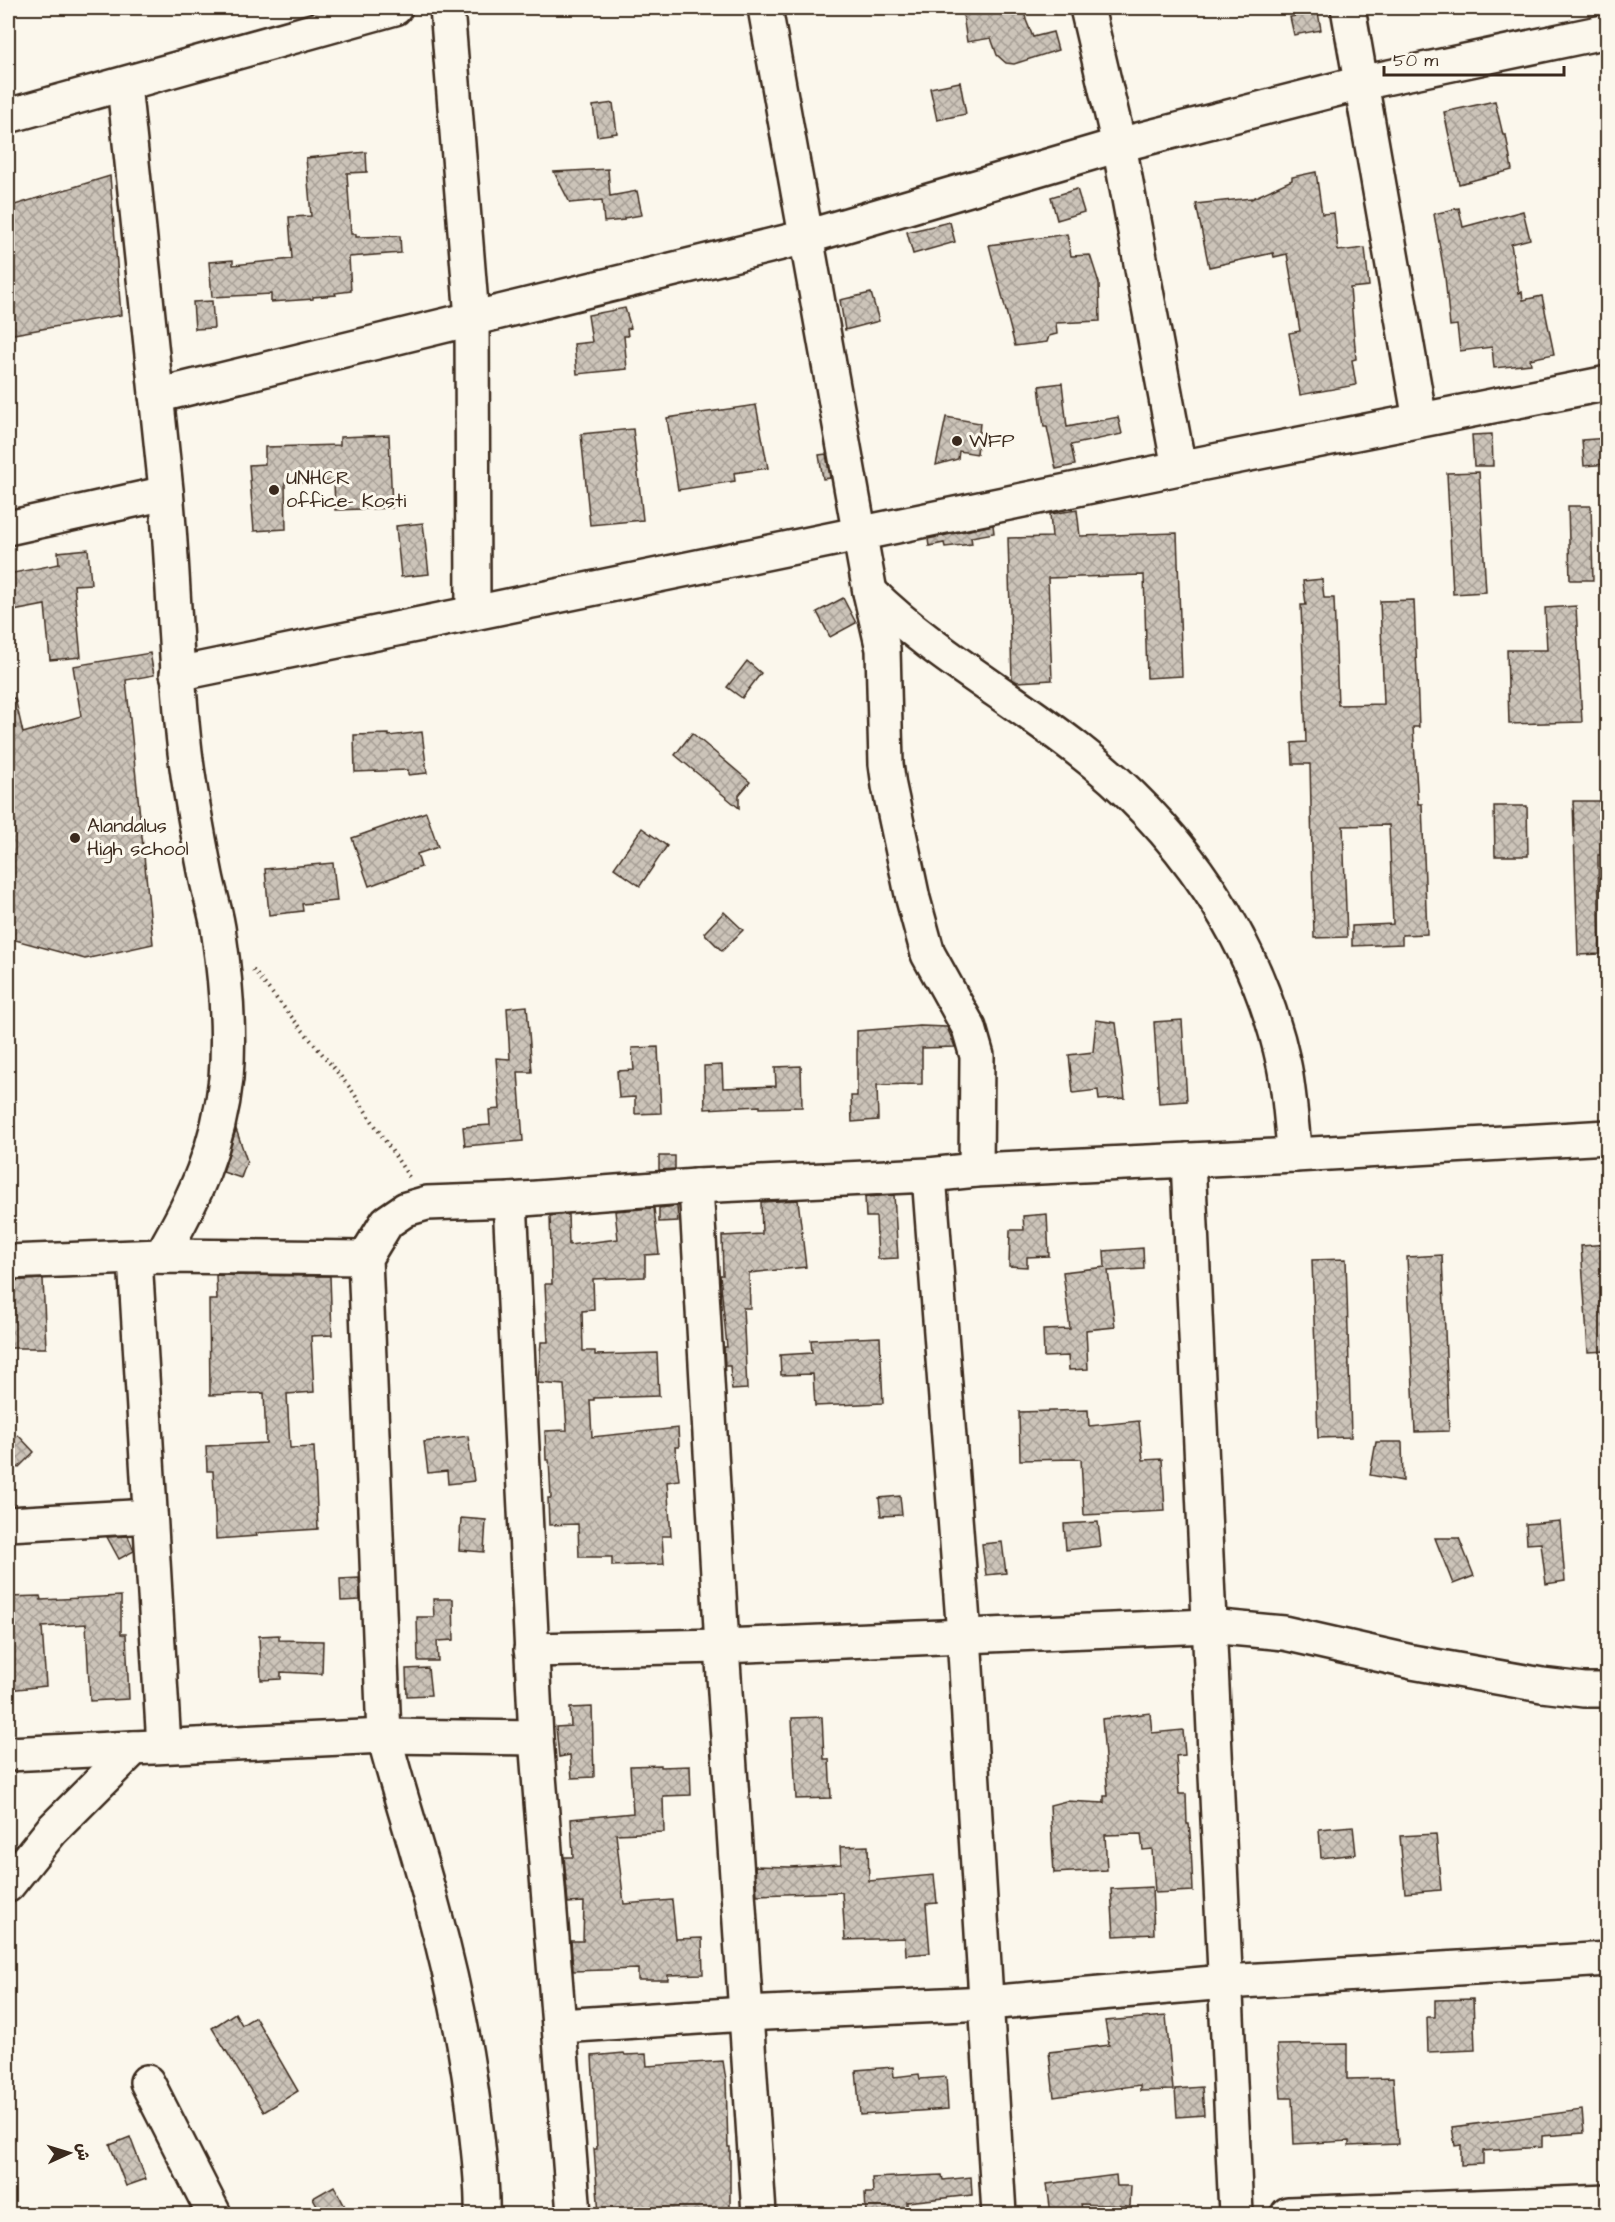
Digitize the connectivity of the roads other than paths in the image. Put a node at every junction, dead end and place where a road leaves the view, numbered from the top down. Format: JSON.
{"nodes":[{"id":1,"x":395,"y":8,"type":"edge"},
{"id":2,"x":447,"y":8,"type":"edge"},
{"id":3,"x":765,"y":8,"type":"edge"},
{"id":4,"x":1088,"y":8,"type":"edge"},
{"id":5,"x":1348,"y":8,"type":"edge"},
{"id":6,"x":1608,"y":31,"type":"edge"},
{"id":7,"x":1361,"y":83,"type":"junction"},
{"id":8,"x":123,"y":85,"type":"junction"},
{"id":9,"x":8,"y":116,"type":"edge"},
{"id":10,"x":1119,"y":145,"type":"junction"},
{"id":11,"x":806,"y":237,"type":"junction"},
{"id":12,"x":472,"y":318,"type":"junction"},
{"id":13,"x":1608,"y":382,"type":"edge"},
{"id":14,"x":156,"y":396,"type":"junction"},
{"id":15,"x":1420,"y":420,"type":"junction"},
{"id":16,"x":1179,"y":468,"type":"junction"},
{"id":17,"x":166,"y":493,"type":"junction"},
{"id":18,"x":8,"y":528,"type":"edge"},
{"id":19,"x":860,"y":534,"type":"junction"},
{"id":20,"x":870,"y":592,"type":"junction"},
{"id":21,"x":473,"y":613,"type":"junction"},
{"id":22,"x":177,"y":674,"type":"junction"},
{"id":23,"x":1608,"y":1137,"type":"edge"},
{"id":24,"x":1295,"y":1155,"type":"junction"},
{"id":25,"x":1188,"y":1160,"type":"junction"},
{"id":26,"x":976,"y":1170,"type":"junction"},
{"id":27,"x":929,"y":1175,"type":"junction"},
{"id":28,"x":696,"y":1186,"type":"junction"},
{"id":29,"x":510,"y":1200,"type":"junction"},
{"id":30,"x":148,"y":1257,"type":"junction"},
{"id":31,"x":365,"y":1258,"type":"junction"},
{"id":32,"x":8,"y":1262,"type":"edge"},
{"id":33,"x":150,"y":1516,"type":"junction"},
{"id":34,"x":8,"y":1524,"type":"edge"},
{"id":35,"x":1209,"y":1626,"type":"junction"},
{"id":36,"x":964,"y":1635,"type":"junction"},
{"id":37,"x":722,"y":1646,"type":"junction"},
{"id":38,"x":531,"y":1650,"type":"junction"},
{"id":39,"x":1608,"y":1690,"type":"edge"},
{"id":40,"x":384,"y":1736,"type":"junction"},
{"id":41,"x":536,"y":1738,"type":"junction"},
{"id":42,"x":149,"y":1747,"type":"junction"},
{"id":43,"x":8,"y":1754,"type":"edge"},
{"id":44,"x":8,"y":1885,"type":"edge"},
{"id":45,"x":1608,"y":1959,"type":"edge"},
{"id":46,"x":1225,"y":1982,"type":"junction"},
{"id":47,"x":987,"y":2003,"type":"junction"},
{"id":48,"x":745,"y":2014,"type":"junction"},
{"id":49,"x":560,"y":2026,"type":"junction"},
{"id":50,"x":147,"y":2082,"type":"dead end"},
{"id":51,"x":1608,"y":2202,"type":"edge"},
{"id":52,"x":214,"y":2214,"type":"edge"},
{"id":53,"x":482,"y":2214,"type":"edge"},
{"id":54,"x":574,"y":2214,"type":"edge"},
{"id":55,"x":759,"y":2214,"type":"edge"},
{"id":56,"x":999,"y":2214,"type":"edge"},
{"id":57,"x":1236,"y":2214,"type":"edge"},
{"id":58,"x":1288,"y":2214,"type":"edge"}],
"edges":[{"from":1,"to":8,"type":"street"},
{"from":2,"to":12,"type":"street"},
{"from":3,"to":11,"type":"street"},
{"from":4,"to":10,"type":"street"},
{"from":5,"to":7,"type":"street"},
{"from":6,"to":7,"type":"street"},
{"from":7,"to":10,"type":"street"},
{"from":7,"to":15,"type":"street"},
{"from":8,"to":9,"type":"street"},
{"from":8,"to":14,"type":"street"},
{"from":10,"to":11,"type":"street"},
{"from":10,"to":16,"type":"street"},
{"from":11,"to":12,"type":"street"},
{"from":11,"to":19,"type":"street"},
{"from":12,"to":14,"type":"street"},
{"from":12,"to":21,"type":"street"},
{"from":13,"to":15,"type":"street"},
{"from":14,"to":17,"type":"street"},
{"from":15,"to":16,"type":"street"},
{"from":16,"to":19,"type":"street"},
{"from":17,"to":18,"type":"street"},
{"from":17,"to":22,"type":"street"},
{"from":19,"to":20,"type":"street"},
{"from":19,"to":21,"type":"street"},
{"from":20,"to":24,"type":"street"},
{"from":20,"to":26,"type":"street"},
{"from":21,"to":22,"type":"street"},
{"from":22,"to":30,"type":"street"},
{"from":23,"to":24,"type":"street"},
{"from":24,"to":25,"type":"street"},
{"from":25,"to":26,"type":"street"},
{"from":25,"to":35,"type":"street"},
{"from":26,"to":27,"type":"street"},
{"from":27,"to":28,"type":"street"},
{"from":27,"to":36,"type":"street"},
{"from":28,"to":29,"type":"street"},
{"from":28,"to":37,"type":"street"},
{"from":29,"to":31,"type":"street"},
{"from":29,"to":38,"type":"street"},
{"from":30,"to":31,"type":"street"},
{"from":30,"to":32,"type":"street"},
{"from":30,"to":33,"type":"street"},
{"from":31,"to":40,"type":"street"},
{"from":33,"to":34,"type":"street"},
{"from":33,"to":42,"type":"street"},
{"from":35,"to":36,"type":"street"},
{"from":35,"to":39,"type":"street"},
{"from":35,"to":46,"type":"street"},
{"from":36,"to":37,"type":"street"},
{"from":36,"to":47,"type":"street"},
{"from":37,"to":38,"type":"street"},
{"from":37,"to":48,"type":"street"},
{"from":38,"to":41,"type":"street"},
{"from":40,"to":41,"type":"street"},
{"from":40,"to":42,"type":"street"},
{"from":40,"to":53,"type":"street"},
{"from":41,"to":49,"type":"street"},
{"from":42,"to":43,"type":"street"},
{"from":42,"to":44,"type":"street"},
{"from":45,"to":46,"type":"street"},
{"from":46,"to":47,"type":"street"},
{"from":46,"to":57,"type":"street"},
{"from":47,"to":48,"type":"street"},
{"from":47,"to":56,"type":"street"},
{"from":48,"to":49,"type":"street"},
{"from":48,"to":55,"type":"street"},
{"from":49,"to":54,"type":"street"},
{"from":50,"to":52,"type":"street"},
{"from":51,"to":58,"type":"street"}]}
